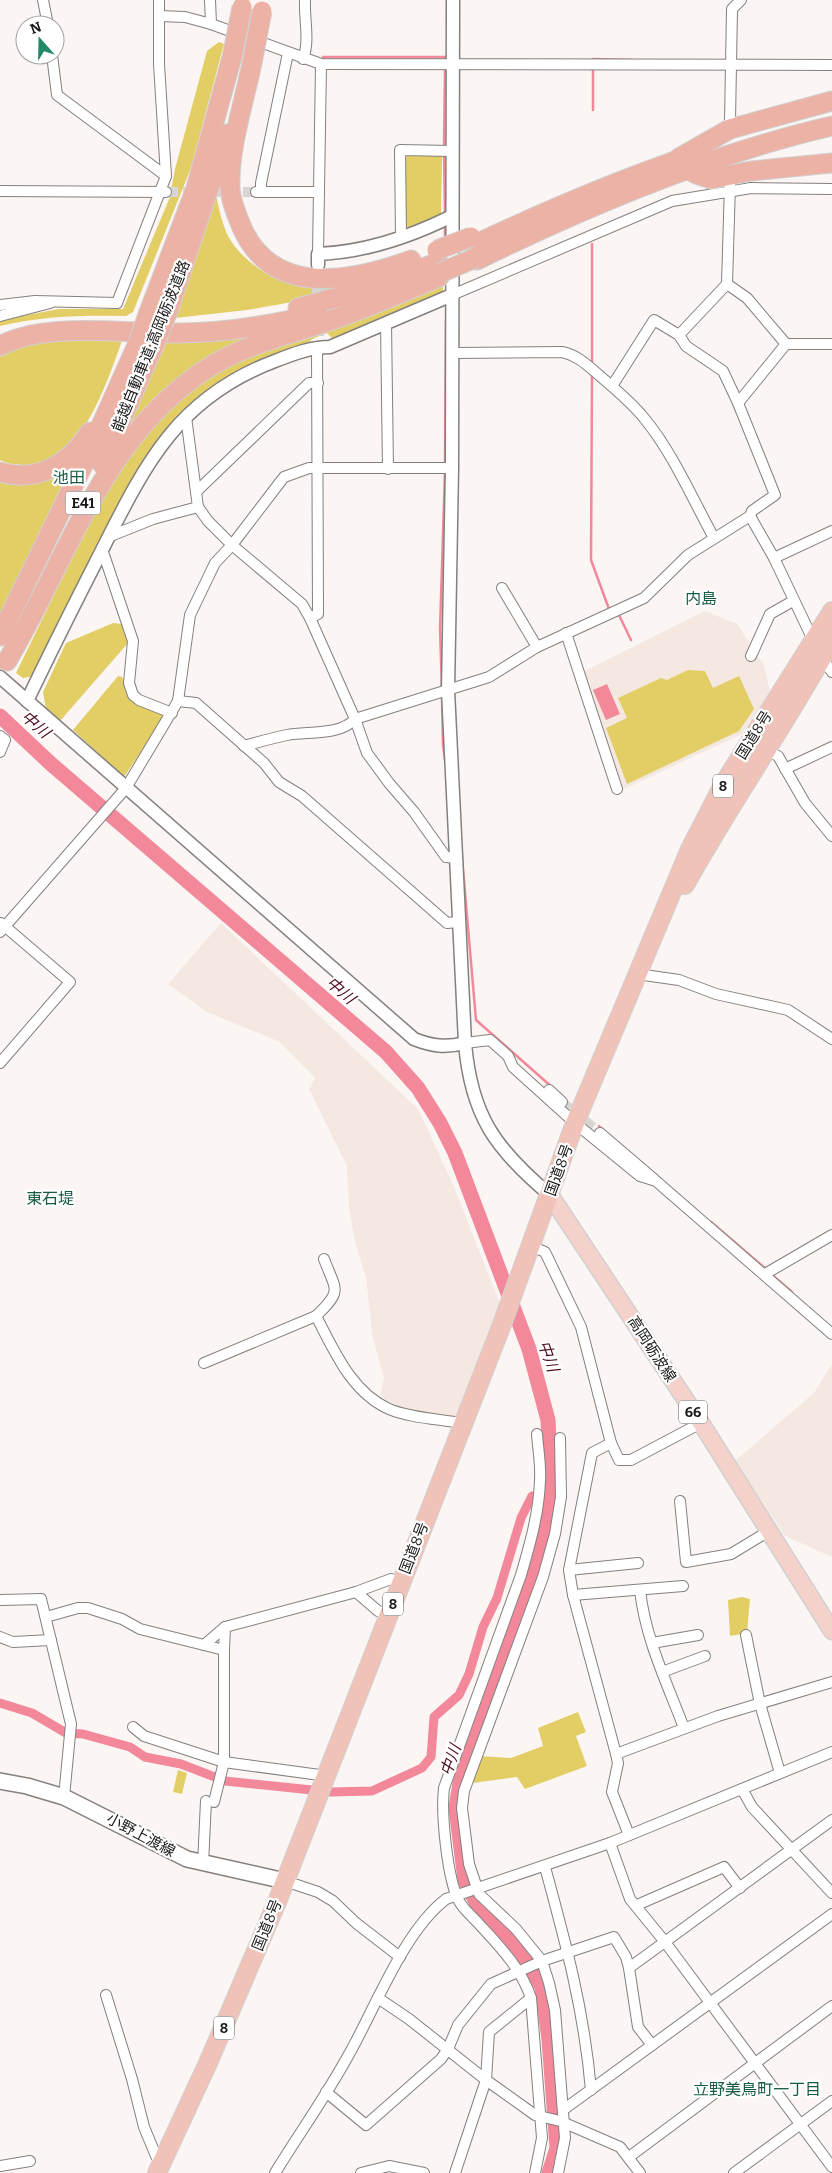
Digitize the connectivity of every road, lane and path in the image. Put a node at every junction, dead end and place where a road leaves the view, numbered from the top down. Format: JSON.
{"nodes":[{"id":1,"x":43,"y":0,"type":"edge"},
{"id":2,"x":159,"y":0,"type":"edge"},
{"id":3,"x":210,"y":0,"type":"edge"},
{"id":4,"x":305,"y":0,"type":"edge"},
{"id":5,"x":453,"y":0,"type":"edge"},
{"id":6,"x":741,"y":0,"type":"edge"},
{"id":7,"x":253,"y":5,"type":"edge"},
{"id":8,"x":46,"y":15,"type":"edge"},
{"id":9,"x":159,"y":16,"type":"junction"},
{"id":10,"x":210,"y":24,"type":"junction"},
{"id":11,"x":288,"y":53,"type":"junction"},
{"id":12,"x":303,"y":59,"type":"junction"},
{"id":13,"x":243,"y":60,"type":"junction"},
{"id":14,"x":731,"y":61,"type":"junction"},
{"id":15,"x":321,"y":64,"type":"junction"},
{"id":16,"x":452,"y":64,"type":"junction"},
{"id":17,"x":53,"y":65,"type":"edge"},
{"id":18,"x":832,"y":65,"type":"edge"},
{"id":19,"x":832,"y":101,"type":"edge"},
{"id":20,"x":832,"y":119,"type":"edge"},
{"id":21,"x":730,"y":121,"type":"dead end"},
{"id":22,"x":832,"y":126,"type":"edge"},
{"id":23,"x":452,"y":151,"type":"junction"},
{"id":24,"x":832,"y":163,"type":"edge"},
{"id":25,"x":664,"y":165,"type":"junction"},
{"id":26,"x":690,"y":170,"type":"junction"},
{"id":27,"x":166,"y":176,"type":"junction"},
{"id":28,"x":730,"y":185,"type":"junction"},
{"id":29,"x":832,"y":189,"type":"edge"},
{"id":30,"x":0,"y":191,"type":"edge"},
{"id":31,"x":318,"y":192,"type":"junction"},
{"id":32,"x":164,"y":193,"type":"junction"},
{"id":33,"x":452,"y":216,"type":"junction"},
{"id":34,"x":401,"y":238,"type":"junction"},
{"id":35,"x":474,"y":250,"type":"junction"},
{"id":36,"x":318,"y":260,"type":"joint"},
{"id":37,"x":439,"y":265,"type":"junction"},
{"id":38,"x":727,"y":284,"type":"junction"},
{"id":39,"x":452,"y":295,"type":"junction"},
{"id":40,"x":54,"y":301,"type":"junction"},
{"id":41,"x":0,"y":305,"type":"edge"},
{"id":42,"x":0,"y":316,"type":"edge"},
{"id":43,"x":386,"y":323,"type":"junction"},
{"id":44,"x":0,"y":334,"type":"edge"},
{"id":45,"x":679,"y":335,"type":"junction"},
{"id":46,"x":317,"y":342,"type":"junction"},
{"id":47,"x":146,"y":343,"type":"junction"},
{"id":48,"x":786,"y":344,"type":"junction"},
{"id":49,"x":832,"y":344,"type":"edge"},
{"id":50,"x":0,"y":346,"type":"edge"},
{"id":51,"x":453,"y":353,"type":"junction"},
{"id":52,"x":318,"y":383,"type":"junction"},
{"id":53,"x":612,"y":386,"type":"junction"},
{"id":54,"x":738,"y":403,"type":"junction"},
{"id":55,"x":186,"y":417,"type":"junction"},
{"id":56,"x":319,"y":468,"type":"junction"},
{"id":57,"x":452,"y":468,"type":"junction"},
{"id":58,"x":388,"y":469,"type":"junction"},
{"id":59,"x":0,"y":472,"type":"edge"},
{"id":60,"x":196,"y":492,"type":"junction"},
{"id":61,"x":198,"y":508,"type":"junction"},
{"id":62,"x":750,"y":516,"type":"junction"},
{"id":63,"x":832,"y":531,"type":"edge"},
{"id":64,"x":108,"y":537,"type":"junction"},
{"id":65,"x":714,"y":538,"type":"junction"},
{"id":66,"x":232,"y":545,"type":"junction"},
{"id":67,"x":102,"y":550,"type":"junction"},
{"id":68,"x":774,"y":558,"type":"junction"},
{"id":69,"x":502,"y":588,"type":"dead end"},
{"id":70,"x":793,"y":601,"type":"junction"},
{"id":71,"x":832,"y":610,"type":"edge"},
{"id":72,"x":310,"y":618,"type":"junction"},
{"id":73,"x":566,"y":633,"type":"junction"},
{"id":74,"x":0,"y":636,"type":"edge"},
{"id":75,"x":832,"y":640,"type":"edge"},
{"id":76,"x":814,"y":642,"type":"junction"},
{"id":77,"x":537,"y":647,"type":"junction"},
{"id":78,"x":751,"y":656,"type":"dead end"},
{"id":79,"x":827,"y":665,"type":"edge"},
{"id":80,"x":2,"y":671,"type":"edge"},
{"id":81,"x":448,"y":690,"type":"junction"},
{"id":82,"x":27,"y":700,"type":"junction"},
{"id":83,"x":178,"y":701,"type":"junction"},
{"id":84,"x":172,"y":713,"type":"junction"},
{"id":85,"x":355,"y":719,"type":"junction"},
{"id":86,"x":0,"y":736,"type":"edge"},
{"id":87,"x":244,"y":746,"type":"junction"},
{"id":88,"x":832,"y":747,"type":"edge"},
{"id":89,"x":766,"y":750,"type":"junction"},
{"id":90,"x":0,"y":752,"type":"edge"},
{"id":91,"x":785,"y":769,"type":"junction"},
{"id":92,"x":126,"y":788,"type":"junction"},
{"id":93,"x":616,"y":789,"type":"dead end"},
{"id":94,"x":832,"y":836,"type":"edge"},
{"id":95,"x":456,"y":858,"type":"junction"},
{"id":96,"x":458,"y":922,"type":"junction"},
{"id":97,"x":2,"y":927,"type":"edge"},
{"id":98,"x":638,"y":974,"type":"junction"},
{"id":99,"x":831,"y":1037,"type":"edge"},
{"id":100,"x":464,"y":1043,"type":"junction"},
{"id":101,"x":508,"y":1056,"type":"junction"},
{"id":102,"x":0,"y":1063,"type":"edge"},
{"id":103,"x":562,"y":1102,"type":"tunnel mouth"},
{"id":104,"x":576,"y":1123,"type":"junction"},
{"id":105,"x":600,"y":1133,"type":"tunnel mouth"},
{"id":106,"x":656,"y":1181,"type":"junction"},
{"id":107,"x":550,"y":1194,"type":"junction"},
{"id":108,"x":832,"y":1235,"type":"edge"},
{"id":109,"x":531,"y":1246,"type":"junction"},
{"id":110,"x":324,"y":1259,"type":"dead end"},
{"id":111,"x":765,"y":1274,"type":"junction"},
{"id":112,"x":316,"y":1316,"type":"junction"},
{"id":113,"x":832,"y":1334,"type":"edge"},
{"id":114,"x":204,"y":1363,"type":"dead end"},
{"id":115,"x":461,"y":1423,"type":"junction"},
{"id":116,"x":700,"y":1423,"type":"junction"},
{"id":117,"x":537,"y":1434,"type":"dead end"},
{"id":118,"x":560,"y":1438,"type":"dead end"},
{"id":119,"x":612,"y":1443,"type":"junction"},
{"id":120,"x":680,"y":1500,"type":"dead end"},
{"id":121,"x":769,"y":1531,"type":"junction"},
{"id":122,"x":638,"y":1564,"type":"dead end"},
{"id":123,"x":569,"y":1570,"type":"junction"},
{"id":124,"x":401,"y":1583,"type":"junction"},
{"id":125,"x":684,"y":1586,"type":"dead end"},
{"id":126,"x":640,"y":1590,"type":"junction"},
{"id":127,"x":356,"y":1592,"type":"junction"},
{"id":128,"x":573,"y":1595,"type":"junction"},
{"id":129,"x":0,"y":1600,"type":"edge"},
{"id":130,"x":388,"y":1615,"type":"junction"},
{"id":131,"x":46,"y":1617,"type":"junction"},
{"id":132,"x":225,"y":1628,"type":"junction"},
{"id":133,"x":832,"y":1631,"type":"edge"},
{"id":134,"x":698,"y":1635,"type":"dead end"},
{"id":135,"x":746,"y":1635,"type":"dead end"},
{"id":136,"x":0,"y":1637,"type":"edge"},
{"id":137,"x":51,"y":1640,"type":"junction"},
{"id":138,"x":652,"y":1643,"type":"junction"},
{"id":139,"x":204,"y":1645,"type":"junction"},
{"id":140,"x":224,"y":1650,"type":"junction"},
{"id":141,"x":705,"y":1656,"type":"dead end"},
{"id":142,"x":662,"y":1672,"type":"junction"},
{"id":143,"x":832,"y":1682,"type":"edge"},
{"id":144,"x":760,"y":1704,"type":"junction"},
{"id":145,"x":133,"y":1727,"type":"dead end"},
{"id":146,"x":684,"y":1728,"type":"junction"},
{"id":147,"x":832,"y":1752,"type":"edge"},
{"id":148,"x":616,"y":1754,"type":"junction"},
{"id":149,"x":224,"y":1762,"type":"junction"},
{"id":150,"x":780,"y":1773,"type":"junction"},
{"id":151,"x":328,"y":1776,"type":"junction"},
{"id":152,"x":0,"y":1781,"type":"edge"},
{"id":153,"x":742,"y":1789,"type":"junction"},
{"id":154,"x":64,"y":1797,"type":"junction"},
{"id":155,"x":832,"y":1820,"type":"edge"},
{"id":156,"x":629,"y":1836,"type":"junction"},
{"id":157,"x":610,"y":1843,"type":"junction"},
{"id":158,"x":792,"y":1850,"type":"junction"},
{"id":159,"x":203,"y":1864,"type":"junction"},
{"id":160,"x":545,"y":1867,"type":"junction"},
{"id":161,"x":285,"y":1881,"type":"junction"},
{"id":162,"x":475,"y":1888,"type":"junction"},
{"id":163,"x":740,"y":1888,"type":"junction"},
{"id":164,"x":832,"y":1893,"type":"edge"},
{"id":165,"x":459,"y":1894,"type":"junction"},
{"id":166,"x":637,"y":1905,"type":"junction"},
{"id":167,"x":832,"y":1914,"type":"edge"},
{"id":168,"x":665,"y":1942,"type":"junction"},
{"id":169,"x":568,"y":1952,"type":"junction"},
{"id":170,"x":400,"y":1958,"type":"junction"},
{"id":171,"x":540,"y":1962,"type":"junction"},
{"id":172,"x":629,"y":1968,"type":"junction"},
{"id":173,"x":520,"y":1970,"type":"junction"},
{"id":174,"x":106,"y":1995,"type":"dead end"},
{"id":175,"x":378,"y":1998,"type":"junction"},
{"id":176,"x":531,"y":1998,"type":"junction"},
{"id":177,"x":710,"y":2003,"type":"junction"},
{"id":178,"x":832,"y":2006,"type":"edge"},
{"id":179,"x":652,"y":2045,"type":"junction"},
{"id":180,"x":448,"y":2049,"type":"junction"},
{"id":181,"x":755,"y":2063,"type":"junction"},
{"id":182,"x":486,"y":2080,"type":"junction"},
{"id":183,"x":591,"y":2090,"type":"junction"},
{"id":184,"x":326,"y":2092,"type":"junction"},
{"id":185,"x":832,"y":2101,"type":"edge"},
{"id":186,"x":563,"y":2110,"type":"junction"},
{"id":187,"x":543,"y":2117,"type":"junction"},
{"id":188,"x":562,"y":2122,"type":"junction"},
{"id":189,"x":800,"y":2124,"type":"junction"},
{"id":190,"x":629,"y":2157,"type":"junction"},
{"id":191,"x":30,"y":2161,"type":"dead end"},
{"id":192,"x":0,"y":2166,"type":"edge"},
{"id":193,"x":161,"y":2166,"type":"edge"},
{"id":194,"x":832,"y":2167,"type":"edge"},
{"id":195,"x":275,"y":2173,"type":"edge"},
{"id":196,"x":361,"y":2173,"type":"edge"},
{"id":197,"x":424,"y":2173,"type":"edge"},
{"id":198,"x":455,"y":2173,"type":"edge"},
{"id":199,"x":535,"y":2173,"type":"edge"},
{"id":200,"x":558,"y":2173,"type":"edge"},
{"id":201,"x":640,"y":2173,"type":"edge"},
{"id":202,"x":734,"y":2173,"type":"edge"}],
"edges":[{"from":1,"to":8,"type":"street"},
{"from":2,"to":9,"type":"street"},
{"from":3,"to":10,"type":"street"},
{"from":4,"to":12,"type":"street"},
{"from":5,"to":16,"type":"street"},
{"from":6,"to":14,"type":"street"},
{"from":7,"to":13,"type":"highway","name":"能越自動車道;高岡砺波道路","number":"E41","bridge":true},
{"from":9,"to":10,"type":"street"},
{"from":9,"to":27,"type":"street"},
{"from":10,"to":11,"type":"street"},
{"from":11,"to":12,"type":"street"},
{"from":11,"to":31,"type":"street"},
{"from":12,"to":15,"type":"street"},
{"from":13,"to":37,"type":"highway"},
{"from":13,"to":47,"type":"highway","name":"能越自動車道;高岡砺波道路","number":"E41","bridge":true},
{"from":14,"to":16,"type":"street"},
{"from":14,"to":18,"type":"street"},
{"from":14,"to":21,"type":"street"},
{"from":15,"to":16,"type":"street"},
{"from":15,"to":31,"type":"street"},
{"from":16,"to":23,"type":"street"},
{"from":17,"to":27,"type":"street"},
{"from":19,"to":25,"type":"highway"},
{"from":20,"to":25,"type":"highway"},
{"from":22,"to":26,"type":"highway"},
{"from":23,"to":33,"type":"street"},
{"from":23,"to":34,"type":"street"},
{"from":24,"to":26,"type":"highway"},
{"from":25,"to":35,"type":"highway"},
{"from":26,"to":35,"type":"highway"},
{"from":27,"to":32,"type":"street"},
{"from":28,"to":29,"type":"street"},
{"from":28,"to":38,"type":"street"},
{"from":28,"to":39,"type":"street"},
{"from":30,"to":32,"type":"street"},
{"from":31,"to":36,"type":"street"},
{"from":32,"to":40,"type":"street"},
{"from":33,"to":34,"type":"street"},
{"from":33,"to":39,"type":"street"},
{"from":34,"to":36,"type":"street"},
{"from":35,"to":37,"type":"highway","bridge":true},
{"from":35,"to":37,"type":"highway","bridge":true},
{"from":37,"to":44,"type":"highway"},
{"from":37,"to":50,"type":"highway"},
{"from":37,"to":80,"type":"highway"},
{"from":38,"to":45,"type":"street"},
{"from":38,"to":48,"type":"street"},
{"from":39,"to":43,"type":"street"},
{"from":39,"to":51,"type":"street"},
{"from":40,"to":41,"type":"street"},
{"from":40,"to":42,"type":"street"},
{"from":43,"to":46,"type":"street"},
{"from":43,"to":58,"type":"street"},
{"from":45,"to":53,"type":"street"},
{"from":45,"to":54,"type":"street"},
{"from":46,"to":52,"type":"street"},
{"from":46,"to":55,"type":"street"},
{"from":47,"to":59,"type":"highway"},
{"from":47,"to":74,"type":"highway","name":"能越自動車道;高岡砺波道路","number":"E41"},
{"from":47,"to":80,"type":"highway","name":"能越自動車道;高岡砺波道路","number":"E41"},
{"from":48,"to":49,"type":"street"},
{"from":48,"to":54,"type":"street"},
{"from":51,"to":53,"type":"street"},
{"from":51,"to":57,"type":"street"},
{"from":52,"to":56,"type":"street"},
{"from":52,"to":60,"type":"street"},
{"from":53,"to":65,"type":"street"},
{"from":54,"to":62,"type":"street"},
{"from":55,"to":60,"type":"street"},
{"from":55,"to":64,"type":"street"},
{"from":56,"to":58,"type":"street"},
{"from":56,"to":66,"type":"street"},
{"from":56,"to":72,"type":"street"},
{"from":57,"to":58,"type":"street"},
{"from":57,"to":81,"type":"street"},
{"from":60,"to":61,"type":"street"},
{"from":61,"to":64,"type":"street"},
{"from":61,"to":66,"type":"street"},
{"from":62,"to":65,"type":"street"},
{"from":62,"to":68,"type":"street"},
{"from":63,"to":68,"type":"street"},
{"from":64,"to":67,"type":"street"},
{"from":65,"to":73,"type":"street"},
{"from":66,"to":72,"type":"street"},
{"from":66,"to":83,"type":"street"},
{"from":67,"to":82,"type":"street"},
{"from":67,"to":84,"type":"street"},
{"from":68,"to":70,"type":"street"},
{"from":69,"to":77,"type":"street"},
{"from":70,"to":76,"type":"street"},
{"from":70,"to":78,"type":"street"},
{"from":71,"to":76,"type":"highway","name":"国道8号","number":"8"},
{"from":72,"to":85,"type":"street"},
{"from":73,"to":77,"type":"street"},
{"from":73,"to":93,"type":"street"},
{"from":75,"to":79,"type":"highway","name":"国道8号","number":"8"},
{"from":76,"to":79,"type":"street"},
{"from":76,"to":98,"type":"highway","name":"国道8号","number":"8"},
{"from":77,"to":81,"type":"street"},
{"from":79,"to":89,"type":"highway","name":"国道8号","number":"8"},
{"from":80,"to":82,"type":"street"},
{"from":81,"to":85,"type":"street"},
{"from":81,"to":95,"type":"street"},
{"from":82,"to":92,"type":"street"},
{"from":83,"to":84,"type":"street"},
{"from":83,"to":87,"type":"street"},
{"from":84,"to":92,"type":"street"},
{"from":85,"to":87,"type":"street"},
{"from":85,"to":95,"type":"street"},
{"from":86,"to":90,"type":"street"},
{"from":87,"to":96,"type":"street"},
{"from":88,"to":91,"type":"street"},
{"from":89,"to":91,"type":"street"},
{"from":89,"to":98,"type":"highway","name":"国道8号","number":"8"},
{"from":91,"to":94,"type":"street"},
{"from":92,"to":97,"type":"street"},
{"from":92,"to":100,"type":"street"},
{"from":95,"to":96,"type":"street"},
{"from":96,"to":100,"type":"street"},
{"from":97,"to":102,"type":"street"},
{"from":98,"to":99,"type":"street"},
{"from":98,"to":104,"type":"highway","name":"国道8号","number":"8"},
{"from":100,"to":101,"type":"street"},
{"from":100,"to":107,"type":"street"},
{"from":101,"to":103,"type":"street"},
{"from":101,"to":104,"type":"street"},
{"from":104,"to":106,"type":"street"},
{"from":104,"to":107,"type":"highway","name":"国道8号","number":"8"},
{"from":105,"to":106,"type":"street"},
{"from":106,"to":111,"type":"street"},
{"from":107,"to":109,"type":"highway","name":"国道8号","number":"8"},
{"from":107,"to":116,"type":"main road","name":"高岡砺波線","number":"66"},
{"from":108,"to":111,"type":"street"},
{"from":109,"to":115,"type":"highway","name":"国道8号","number":"8"},
{"from":109,"to":119,"type":"street"},
{"from":110,"to":112,"type":"street"},
{"from":111,"to":113,"type":"street"},
{"from":112,"to":114,"type":"street"},
{"from":112,"to":115,"type":"street"},
{"from":115,"to":124,"type":"highway","name":"国道8号","number":"8"},
{"from":116,"to":119,"type":"street"},
{"from":116,"to":121,"type":"main road","name":"高岡砺波線","number":"66"},
{"from":117,"to":165,"type":"street"},
{"from":118,"to":162,"type":"street"},
{"from":119,"to":123,"type":"street"},
{"from":120,"to":121,"type":"street"},
{"from":121,"to":133,"type":"main road","name":"高岡砺波線","number":"66"},
{"from":122,"to":123,"type":"street"},
{"from":123,"to":128,"type":"street"},
{"from":124,"to":127,"type":"street"},
{"from":124,"to":130,"type":"highway","name":"国道8号","number":"8"},
{"from":125,"to":126,"type":"street"},
{"from":126,"to":128,"type":"street"},
{"from":126,"to":138,"type":"street"},
{"from":127,"to":130,"type":"street"},
{"from":127,"to":132,"type":"street"},
{"from":128,"to":148,"type":"street"},
{"from":129,"to":131,"type":"street"},
{"from":130,"to":151,"type":"highway","name":"国道8号","number":"8"},
{"from":131,"to":137,"type":"street"},
{"from":131,"to":139,"type":"street"},
{"from":132,"to":139,"type":"street"},
{"from":132,"to":140,"type":"street"},
{"from":134,"to":138,"type":"street"},
{"from":135,"to":144,"type":"street"},
{"from":136,"to":137,"type":"street"},
{"from":137,"to":154,"type":"street"},
{"from":138,"to":142,"type":"street"},
{"from":139,"to":140,"type":"street"},
{"from":140,"to":149,"type":"street"},
{"from":141,"to":142,"type":"street"},
{"from":142,"to":146,"type":"street"},
{"from":143,"to":144,"type":"street"},
{"from":144,"to":146,"type":"street"},
{"from":144,"to":150,"type":"street"},
{"from":145,"to":149,"type":"street"},
{"from":146,"to":148,"type":"street"},
{"from":147,"to":150,"type":"street"},
{"from":148,"to":156,"type":"street"},
{"from":149,"to":151,"type":"street"},
{"from":149,"to":159,"type":"street"},
{"from":150,"to":153,"type":"street"},
{"from":151,"to":161,"type":"highway","name":"国道8号","number":"8"},
{"from":152,"to":154,"type":"main road","name":"小野上渡線"},
{"from":153,"to":156,"type":"street"},
{"from":153,"to":158,"type":"street"},
{"from":154,"to":159,"type":"main road","name":"小野上渡線"},
{"from":155,"to":158,"type":"street"},
{"from":156,"to":157,"type":"street"},
{"from":157,"to":160,"type":"street"},
{"from":157,"to":166,"type":"street"},
{"from":158,"to":163,"type":"street"},
{"from":158,"to":164,"type":"street"},
{"from":159,"to":161,"type":"main road","name":"小野上渡線"},
{"from":160,"to":162,"type":"street"},
{"from":160,"to":169,"type":"street"},
{"from":161,"to":170,"type":"street"},
{"from":161,"to":193,"type":"highway","name":"国道8号","number":"8"},
{"from":162,"to":165,"type":"street"},
{"from":162,"to":171,"type":"street"},
{"from":163,"to":166,"type":"street"},
{"from":163,"to":168,"type":"street"},
{"from":165,"to":170,"type":"street"},
{"from":165,"to":173,"type":"street"},
{"from":166,"to":168,"type":"street"},
{"from":167,"to":177,"type":"street"},
{"from":168,"to":172,"type":"street"},
{"from":168,"to":177,"type":"street"},
{"from":169,"to":171,"type":"street"},
{"from":169,"to":172,"type":"street"},
{"from":169,"to":183,"type":"street"},
{"from":170,"to":175,"type":"street"},
{"from":171,"to":173,"type":"street"},
{"from":171,"to":186,"type":"street"},
{"from":172,"to":179,"type":"street"},
{"from":173,"to":176,"type":"street"},
{"from":173,"to":180,"type":"street"},
{"from":174,"to":193,"type":"street"},
{"from":175,"to":180,"type":"street"},
{"from":175,"to":184,"type":"street"},
{"from":176,"to":182,"type":"street"},
{"from":176,"to":187,"type":"street"},
{"from":177,"to":179,"type":"street"},
{"from":177,"to":181,"type":"street"},
{"from":178,"to":181,"type":"street"},
{"from":179,"to":183,"type":"street"},
{"from":180,"to":182,"type":"street"},
{"from":180,"to":184,"type":"street"},
{"from":181,"to":189,"type":"street"},
{"from":181,"to":190,"type":"street"},
{"from":182,"to":187,"type":"street"},
{"from":182,"to":198,"type":"street"},
{"from":183,"to":186,"type":"street"},
{"from":184,"to":195,"type":"street"},
{"from":185,"to":189,"type":"street"},
{"from":186,"to":188,"type":"street"},
{"from":187,"to":188,"type":"street"},
{"from":187,"to":199,"type":"street"},
{"from":188,"to":190,"type":"street"},
{"from":188,"to":200,"type":"street"},
{"from":189,"to":194,"type":"street"},
{"from":189,"to":202,"type":"street"},
{"from":190,"to":201,"type":"street"},
{"from":191,"to":192,"type":"street"},
{"from":196,"to":197,"type":"street"}]}
